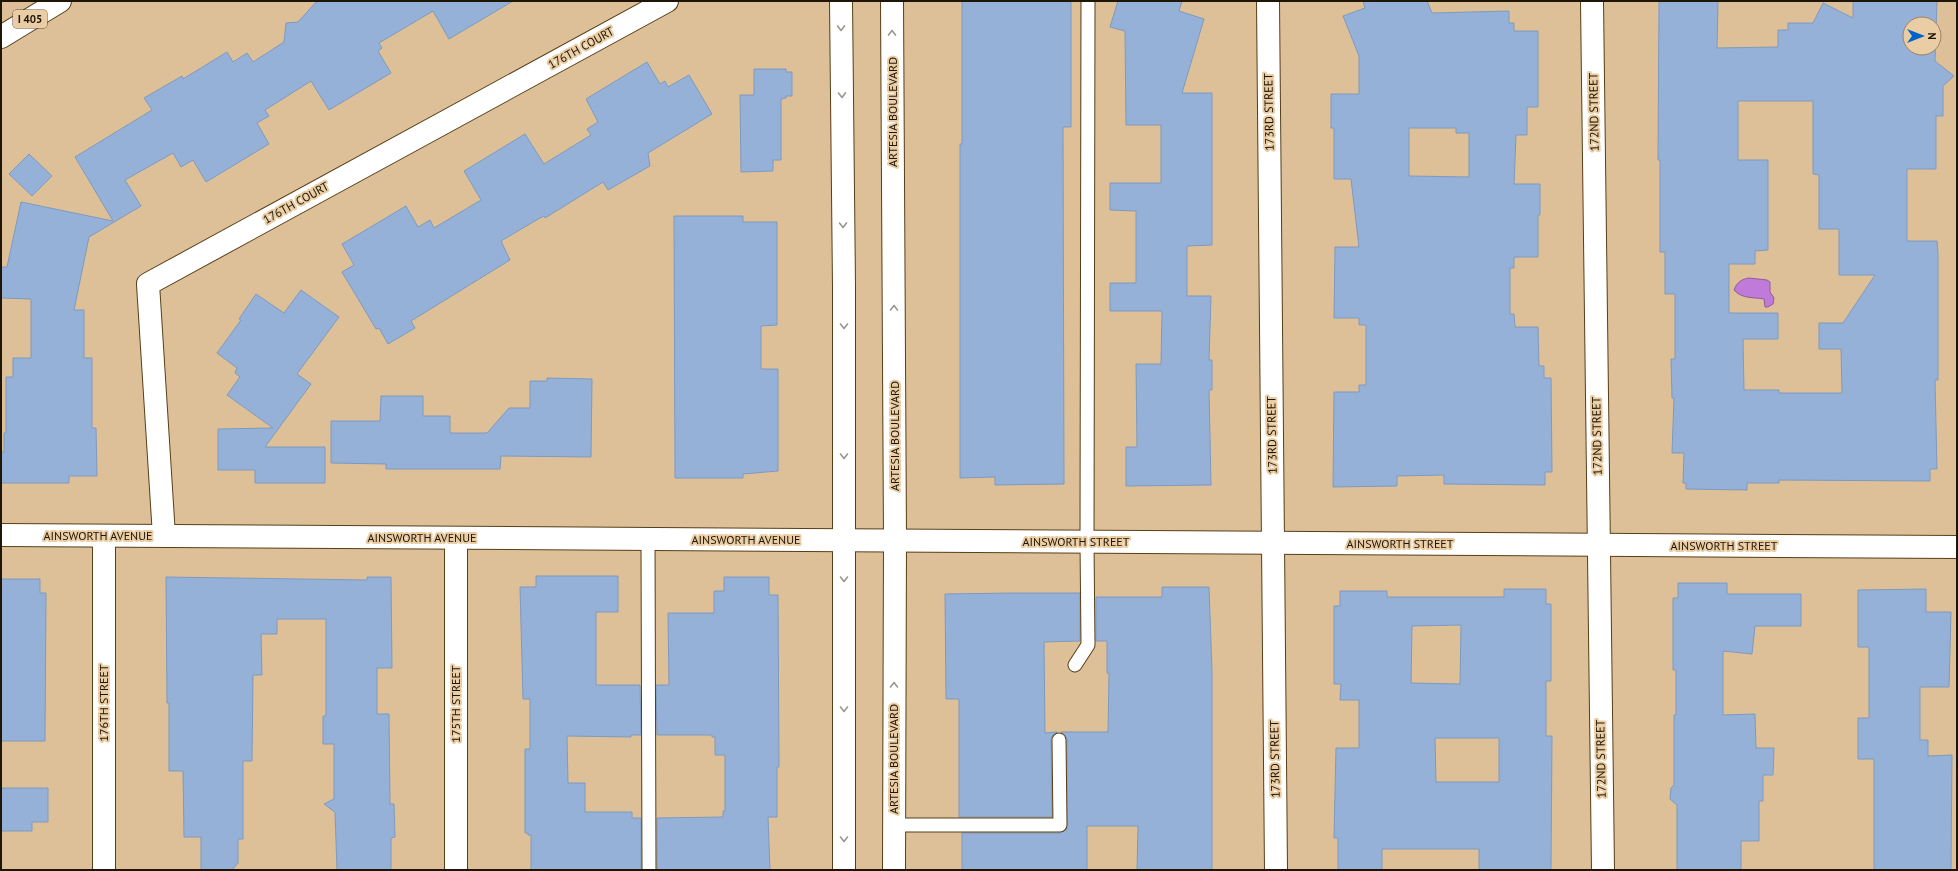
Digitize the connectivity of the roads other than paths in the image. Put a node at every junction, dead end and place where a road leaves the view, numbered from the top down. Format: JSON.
{"nodes":[{"id":1,"x":60,"y":1,"type":"edge"},
{"id":2,"x":667,"y":1,"type":"edge"},
{"id":3,"x":841,"y":1,"type":"edge"},
{"id":4,"x":892,"y":1,"type":"edge"},
{"id":5,"x":1088,"y":1,"type":"edge"},
{"id":6,"x":1268,"y":1,"type":"edge"},
{"id":7,"x":1592,"y":1,"type":"edge"},
{"id":8,"x":1,"y":37,"type":"edge"},
{"id":9,"x":1,"y":535,"type":"edge"},
{"id":10,"x":104,"y":536,"type":"junction"},
{"id":11,"x":164,"y":536,"type":"junction"},
{"id":12,"x":456,"y":538,"type":"junction"},
{"id":13,"x":648,"y":539,"type":"junction"},
{"id":14,"x":844,"y":540,"type":"junction"},
{"id":15,"x":895,"y":540,"type":"junction"},
{"id":16,"x":1087,"y":542,"type":"junction"},
{"id":17,"x":1273,"y":543,"type":"junction"},
{"id":18,"x":1599,"y":545,"type":"junction"},
{"id":19,"x":1957,"y":547,"type":"edge"},
{"id":20,"x":1075,"y":666,"type":"dead end"},
{"id":21,"x":1059,"y":740,"type":"dead end"},
{"id":22,"x":893,"y":825,"type":"junction"},
{"id":23,"x":104,"y":870,"type":"edge"},
{"id":24,"x":456,"y":870,"type":"edge"},
{"id":25,"x":649,"y":870,"type":"edge"},
{"id":26,"x":844,"y":870,"type":"edge"},
{"id":27,"x":894,"y":870,"type":"edge"},
{"id":28,"x":1276,"y":870,"type":"edge"},
{"id":29,"x":1602,"y":870,"type":"edge"}],
"edges":[{"from":1,"to":8,"type":"main road","number":"I 405"},
{"from":2,"to":11,"type":"main road","name":"176TH COURT"},
{"from":3,"to":14,"type":"main road","one_way":true},
{"from":15,"to":4,"type":"main road","name":"ARTESIA BOULEVARD","one_way":true},
{"from":5,"to":16,"type":"lane"},
{"from":6,"to":17,"type":"main road","name":"173RD STREET"},
{"from":7,"to":18,"type":"main road","name":"172ND STREET"},
{"from":9,"to":10,"type":"main road","name":"AINSWORTH AVENUE"},
{"from":10,"to":11,"type":"main road","name":"AINSWORTH AVENUE"},
{"from":10,"to":23,"type":"main road","name":"176TH STREET"},
{"from":11,"to":12,"type":"main road","name":"AINSWORTH AVENUE"},
{"from":12,"to":13,"type":"main road","name":"AINSWORTH AVENUE"},
{"from":12,"to":24,"type":"main road","name":"175TH STREET"},
{"from":13,"to":14,"type":"main road","name":"AINSWORTH AVENUE"},
{"from":13,"to":25,"type":"lane"},
{"from":14,"to":15,"type":"main road","name":"AINSWORTH STREET"},
{"from":14,"to":26,"type":"main road","one_way":true},
{"from":15,"to":16,"type":"main road","name":"AINSWORTH STREET"},
{"from":22,"to":15,"type":"main road","name":"ARTESIA BOULEVARD","one_way":true},
{"from":16,"to":17,"type":"main road","name":"AINSWORTH STREET"},
{"from":16,"to":20,"type":"lane"},
{"from":17,"to":18,"type":"main road","name":"AINSWORTH STREET"},
{"from":17,"to":28,"type":"main road","name":"173RD STREET"},
{"from":18,"to":19,"type":"main road","name":"AINSWORTH STREET"},
{"from":18,"to":29,"type":"main road","name":"172ND STREET"},
{"from":21,"to":22,"type":"lane"},
{"from":22,"to":27,"type":"main road","name":"ARTESIA BOULEVARD"}]}
